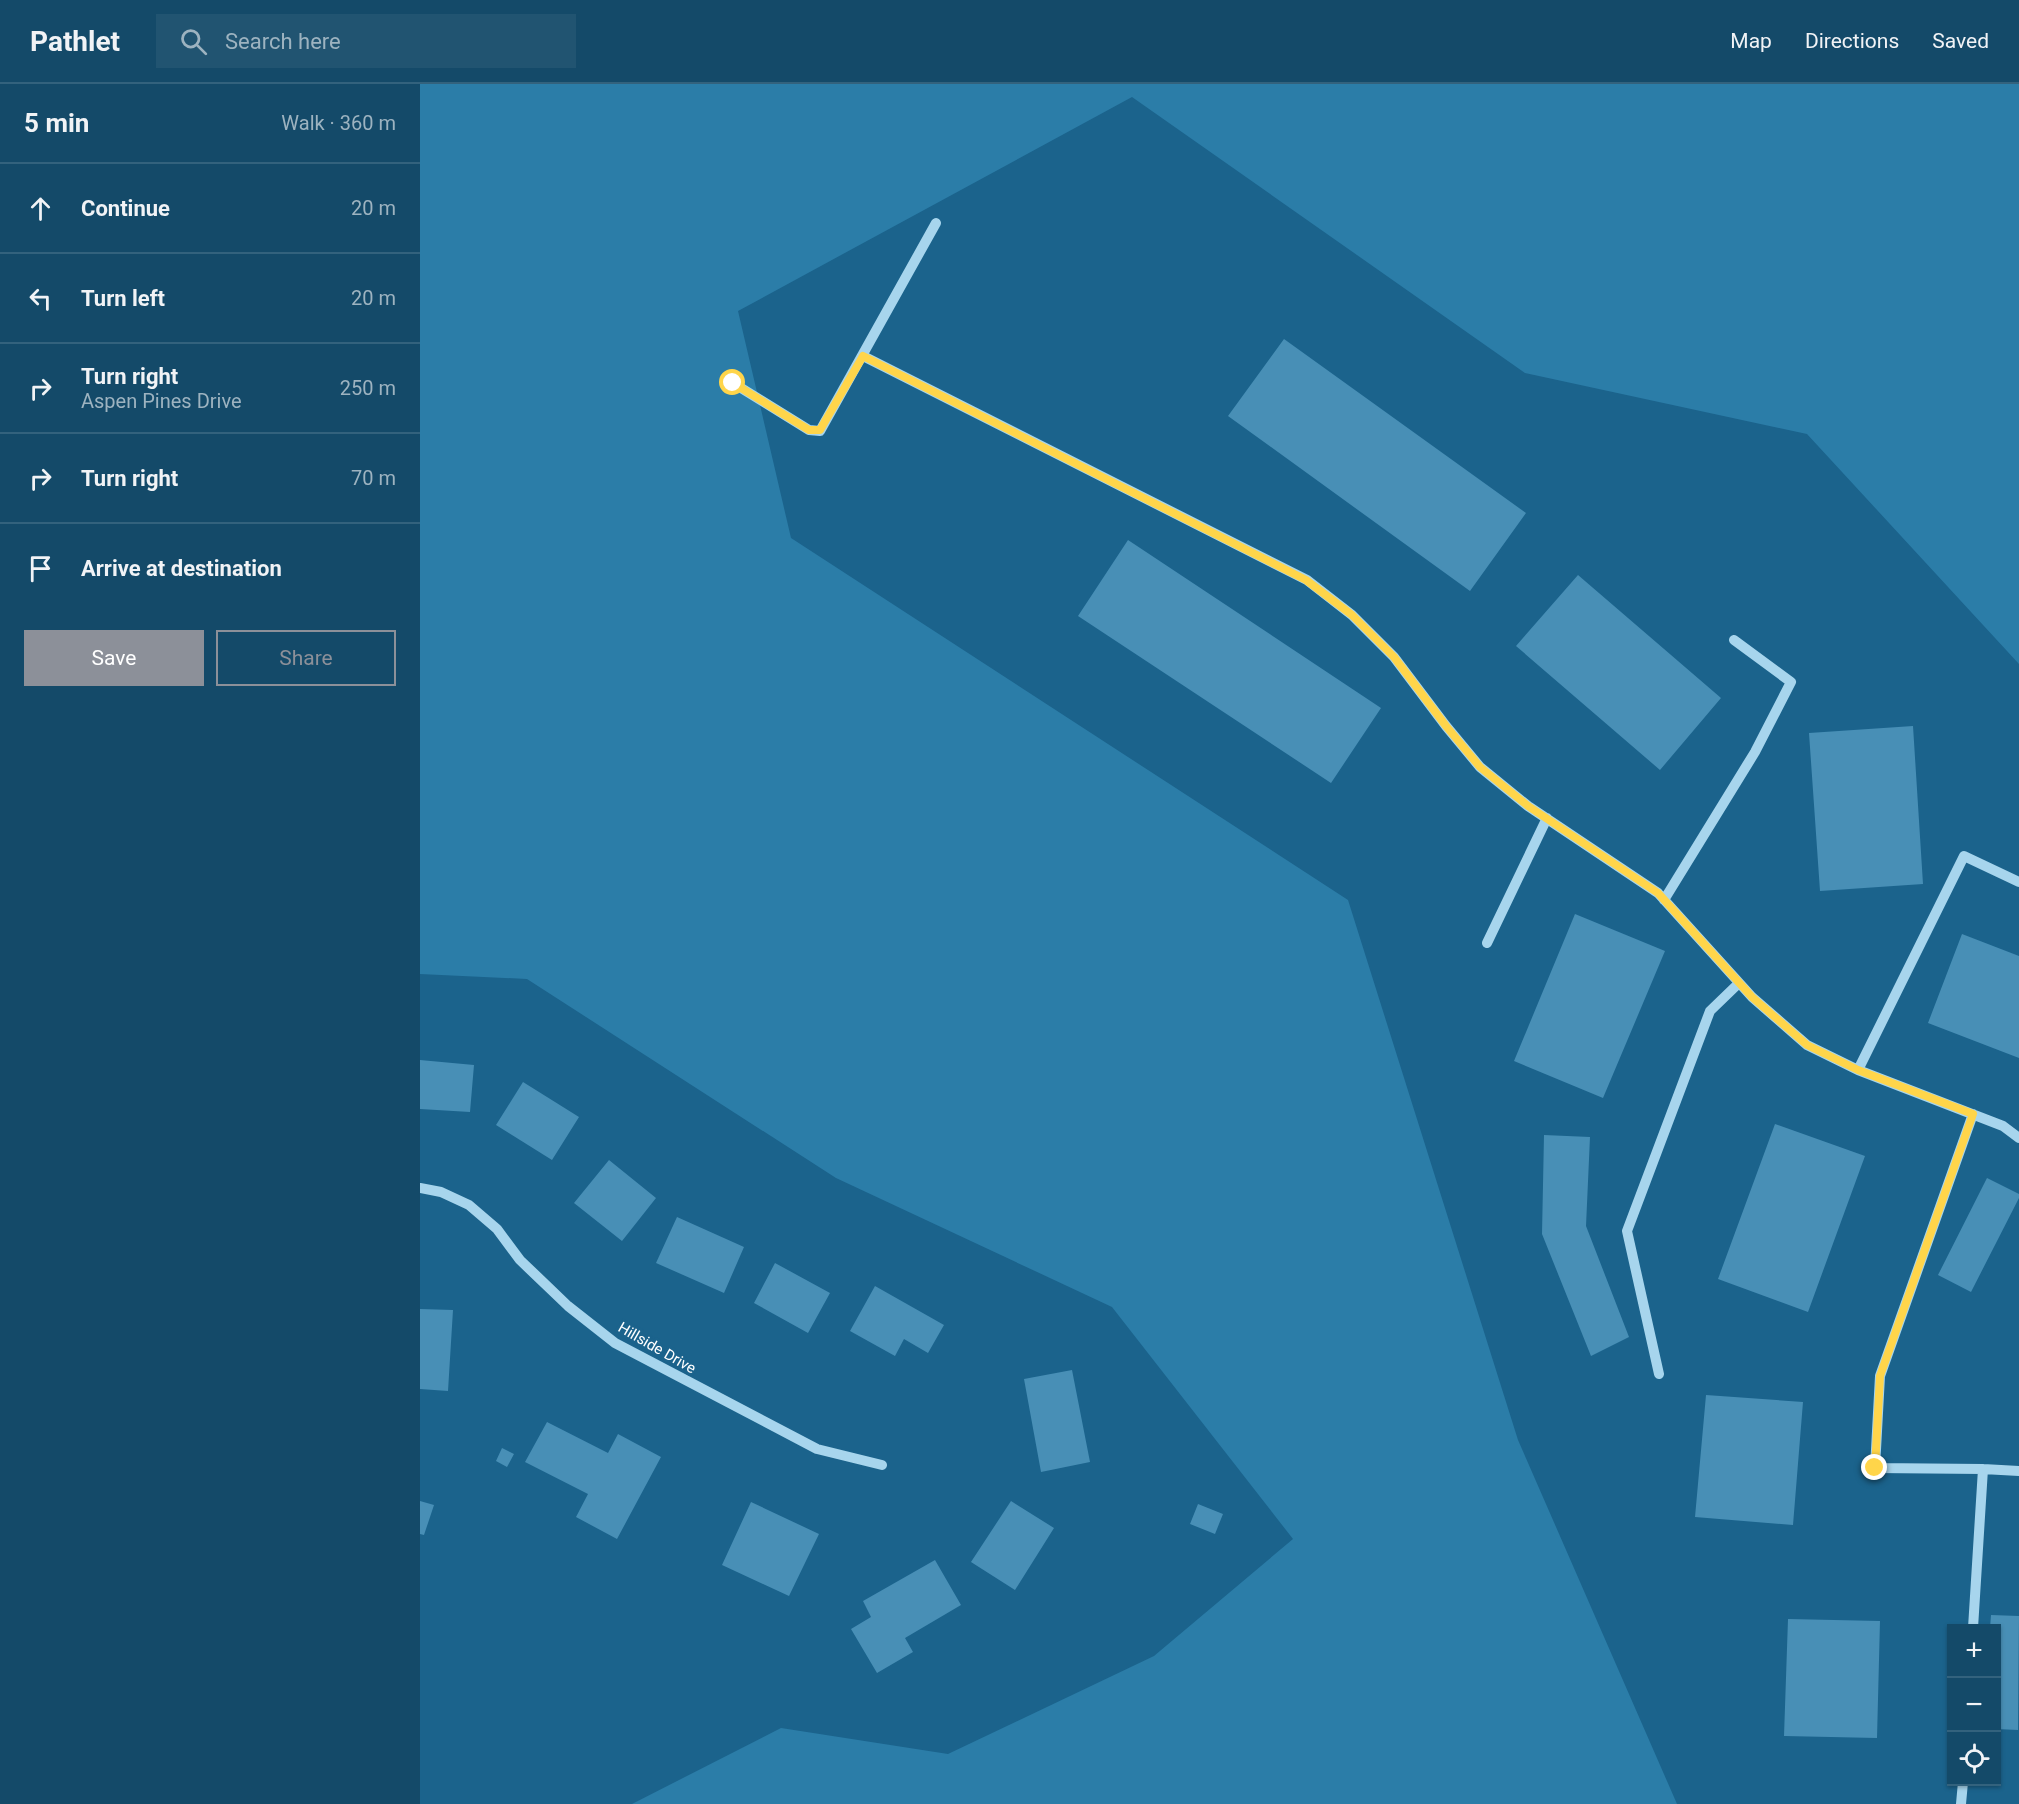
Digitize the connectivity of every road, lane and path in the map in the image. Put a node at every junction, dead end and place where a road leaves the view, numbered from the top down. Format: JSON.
{"nodes":[{"id":1,"x":936,"y":224,"type":"dead end"},
{"id":2,"x":863,"y":356,"type":"junction"},
{"id":3,"x":733,"y":383,"type":"dead end"},
{"id":4,"x":1734,"y":640,"type":"dead end"},
{"id":5,"x":1547,"y":819,"type":"junction"},
{"id":6,"x":2019,"y":882,"type":"edge"},
{"id":7,"x":1664,"y":900,"type":"junction"},
{"id":8,"x":1487,"y":943,"type":"dead end"},
{"id":9,"x":1740,"y":983,"type":"junction"},
{"id":10,"x":1858,"y":1070,"type":"junction"},
{"id":11,"x":1973,"y":1114,"type":"junction"},
{"id":12,"x":2019,"y":1138,"type":"edge"},
{"id":13,"x":420,"y":1188,"type":"edge"},
{"id":14,"x":1659,"y":1374,"type":"dead end"},
{"id":15,"x":882,"y":1465,"type":"dead end"},
{"id":16,"x":1983,"y":1469,"type":"junction"},
{"id":17,"x":2019,"y":1471,"type":"edge"},
{"id":18,"x":1972,"y":1624,"type":"edge"},
{"id":19,"x":1963,"y":1786,"type":"edge"},
{"id":20,"x":1962,"y":1804,"type":"edge"}],
"edges":[{"from":1,"to":2,"type":"street"},
{"from":2,"to":3,"type":"street"},
{"from":2,"to":5,"type":"street"},
{"from":4,"to":7,"type":"street"},
{"from":5,"to":7,"type":"street"},
{"from":5,"to":8,"type":"street"},
{"from":6,"to":10,"type":"street"},
{"from":7,"to":9,"type":"street"},
{"from":9,"to":10,"type":"street"},
{"from":9,"to":14,"type":"street"},
{"from":10,"to":11,"type":"street"},
{"from":11,"to":12,"type":"street"},
{"from":11,"to":16,"type":"street"},
{"from":13,"to":15,"type":"street","name":"Hillside Drive"},
{"from":16,"to":17,"type":"street"},
{"from":16,"to":18,"type":"street"},
{"from":19,"to":20,"type":"street"}]}
